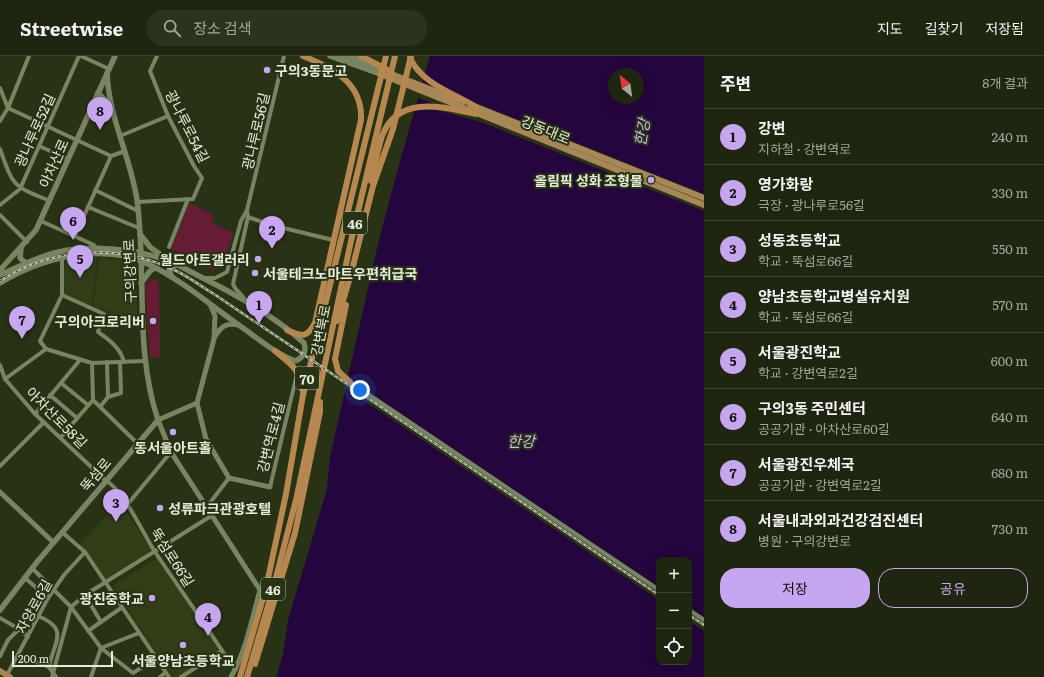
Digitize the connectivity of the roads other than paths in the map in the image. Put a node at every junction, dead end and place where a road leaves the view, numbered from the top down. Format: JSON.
{"nodes":[{"id":1,"x":29,"y":56,"type":"edge"},
{"id":2,"x":80,"y":56,"type":"edge"},
{"id":3,"x":115,"y":56,"type":"edge"},
{"id":4,"x":157,"y":56,"type":"edge"},
{"id":5,"x":284,"y":56,"type":"edge"},
{"id":6,"x":303,"y":56,"type":"edge"},
{"id":7,"x":330,"y":56,"type":"edge"},
{"id":8,"x":342,"y":56,"type":"edge"},
{"id":9,"x":353,"y":56,"type":"edge"},
{"id":10,"x":362,"y":56,"type":"edge"},
{"id":11,"x":386,"y":56,"type":"edge"},
{"id":12,"x":395,"y":56,"type":"edge"},
{"id":13,"x":410,"y":56,"type":"edge"},
{"id":14,"x":371,"y":62,"type":"junction"},
{"id":15,"x":108,"y":71,"type":"junction"},
{"id":16,"x":389,"y":71,"type":"joint"},
{"id":17,"x":380,"y":72,"type":"junction"},
{"id":18,"x":399,"y":77,"type":"junction"},
{"id":19,"x":0,"y":88,"type":"edge"},
{"id":20,"x":98,"y":93,"type":"junction"},
{"id":21,"x":110,"y":106,"type":"junction"},
{"id":22,"x":8,"y":108,"type":"junction"},
{"id":23,"x":372,"y":109,"type":"junction"},
{"id":24,"x":476,"y":110,"type":"junction"},
{"id":25,"x":168,"y":116,"type":"junction"},
{"id":26,"x":0,"y":121,"type":"edge"},
{"id":27,"x":48,"y":126,"type":"junction"},
{"id":28,"x":120,"y":136,"type":"junction"},
{"id":29,"x":77,"y":140,"type":"junction"},
{"id":30,"x":39,"y":146,"type":"junction"},
{"id":31,"x":0,"y":149,"type":"edge"},
{"id":32,"x":125,"y":151,"type":"junction"},
{"id":33,"x":355,"y":152,"type":"junction"},
{"id":34,"x":111,"y":156,"type":"junction"},
{"id":35,"x":68,"y":159,"type":"junction"},
{"id":36,"x":20,"y":188,"type":"junction"},
{"id":37,"x":95,"y":190,"type":"junction"},
{"id":38,"x":704,"y":198,"type":"edge"},
{"id":39,"x":188,"y":199,"type":"junction"},
{"id":40,"x":50,"y":201,"type":"junction"},
{"id":41,"x":137,"y":202,"type":"junction"},
{"id":42,"x":0,"y":205,"type":"edge"},
{"id":43,"x":704,"y":205,"type":"edge"},
{"id":44,"x":88,"y":207,"type":"junction"},
{"id":45,"x":247,"y":210,"type":"junction"},
{"id":46,"x":138,"y":211,"type":"junction"},
{"id":47,"x":0,"y":215,"type":"edge"},
{"id":48,"x":248,"y":218,"type":"junction"},
{"id":49,"x":41,"y":221,"type":"junction"},
{"id":50,"x":363,"y":226,"type":"junction"},
{"id":51,"x":139,"y":231,"type":"junction"},
{"id":52,"x":75,"y":236,"type":"junction"},
{"id":53,"x":335,"y":238,"type":"junction"},
{"id":54,"x":27,"y":242,"type":"junction"},
{"id":55,"x":356,"y":245,"type":"junction"},
{"id":56,"x":22,"y":247,"type":"junction"},
{"id":57,"x":169,"y":247,"type":"dead end"},
{"id":58,"x":96,"y":248,"type":"junction"},
{"id":59,"x":333,"y":250,"type":"junction"},
{"id":60,"x":140,"y":253,"type":"junction"},
{"id":61,"x":62,"y":257,"type":"junction"},
{"id":62,"x":157,"y":258,"type":"junction"},
{"id":63,"x":355,"y":260,"type":"junction"},
{"id":64,"x":140,"y":261,"type":"junction"},
{"id":65,"x":168,"y":261,"type":"junction"},
{"id":66,"x":26,"y":263,"type":"junction"},
{"id":67,"x":177,"y":265,"type":"junction"},
{"id":68,"x":154,"y":267,"type":"junction"},
{"id":69,"x":0,"y":270,"type":"edge"},
{"id":70,"x":351,"y":274,"type":"junction"},
{"id":71,"x":0,"y":275,"type":"edge"},
{"id":72,"x":172,"y":277,"type":"junction"},
{"id":73,"x":202,"y":278,"type":"junction"},
{"id":74,"x":0,"y":283,"type":"edge"},
{"id":75,"x":141,"y":283,"type":"junction"},
{"id":76,"x":62,"y":295,"type":"junction"},
{"id":77,"x":249,"y":303,"type":"junction"},
{"id":78,"x":210,"y":304,"type":"junction"},
{"id":79,"x":315,"y":322,"type":"junction"},
{"id":80,"x":240,"y":326,"type":"junction"},
{"id":81,"x":287,"y":330,"type":"junction"},
{"id":82,"x":318,"y":336,"type":"junction"},
{"id":83,"x":214,"y":339,"type":"junction"},
{"id":84,"x":330,"y":341,"type":"junction"},
{"id":85,"x":46,"y":349,"type":"junction"},
{"id":86,"x":275,"y":351,"type":"junction"},
{"id":87,"x":80,"y":360,"type":"junction"},
{"id":88,"x":145,"y":361,"type":"junction"},
{"id":89,"x":107,"y":362,"type":"junction"},
{"id":90,"x":122,"y":362,"type":"junction"},
{"id":91,"x":92,"y":363,"type":"junction"},
{"id":92,"x":0,"y":364,"type":"edge"},
{"id":93,"x":297,"y":371,"type":"junction"},
{"id":94,"x":5,"y":379,"type":"junction"},
{"id":95,"x":350,"y":382,"type":"joint"},
{"id":96,"x":61,"y":383,"type":"junction"},
{"id":97,"x":320,"y":390,"type":"junction"},
{"id":98,"x":50,"y":395,"type":"junction"},
{"id":99,"x":303,"y":395,"type":"junction"},
{"id":100,"x":108,"y":397,"type":"junction"},
{"id":101,"x":93,"y":400,"type":"junction"},
{"id":102,"x":197,"y":403,"type":"junction"},
{"id":103,"x":88,"y":405,"type":"junction"},
{"id":104,"x":100,"y":407,"type":"junction"},
{"id":105,"x":35,"y":414,"type":"junction"},
{"id":106,"x":77,"y":418,"type":"junction"},
{"id":107,"x":158,"y":420,"type":"junction"},
{"id":108,"x":44,"y":422,"type":"junction"},
{"id":109,"x":61,"y":437,"type":"junction"},
{"id":110,"x":137,"y":443,"type":"junction"},
{"id":111,"x":171,"y":452,"type":"junction"},
{"id":112,"x":0,"y":466,"type":"edge"},
{"id":113,"x":229,"y":478,"type":"junction"},
{"id":114,"x":105,"y":480,"type":"junction"},
{"id":115,"x":270,"y":487,"type":"joint"},
{"id":116,"x":0,"y":492,"type":"edge"},
{"id":117,"x":127,"y":504,"type":"junction"},
{"id":118,"x":206,"y":508,"type":"junction"},
{"id":119,"x":211,"y":516,"type":"junction"},
{"id":120,"x":62,"y":532,"type":"junction"},
{"id":121,"x":53,"y":542,"type":"junction"},
{"id":122,"x":155,"y":551,"type":"junction"},
{"id":123,"x":84,"y":552,"type":"junction"},
{"id":124,"x":32,"y":568,"type":"junction"},
{"id":125,"x":24,"y":577,"type":"junction"},
{"id":126,"x":106,"y":582,"type":"junction"},
{"id":127,"x":656,"y":588,"type":"edge"},
{"id":128,"x":53,"y":590,"type":"junction"},
{"id":129,"x":85,"y":595,"type":"junction"},
{"id":130,"x":48,"y":598,"type":"junction"},
{"id":131,"x":71,"y":607,"type":"junction"},
{"id":132,"x":121,"y":608,"type":"junction"},
{"id":133,"x":0,"y":610,"type":"edge"},
{"id":134,"x":692,"y":612,"type":"edge"},
{"id":135,"x":38,"y":616,"type":"junction"},
{"id":136,"x":0,"y":618,"type":"edge"},
{"id":137,"x":704,"y":620,"type":"edge"},
{"id":138,"x":101,"y":622,"type":"junction"},
{"id":139,"x":19,"y":629,"type":"junction"},
{"id":140,"x":88,"y":631,"type":"junction"},
{"id":141,"x":139,"y":633,"type":"junction"},
{"id":142,"x":28,"y":637,"type":"junction"},
{"id":143,"x":100,"y":648,"type":"junction"},
{"id":144,"x":250,"y":648,"type":"junction"},
{"id":145,"x":222,"y":651,"type":"junction"},
{"id":146,"x":19,"y":655,"type":"junction"},
{"id":147,"x":0,"y":656,"type":"edge"},
{"id":148,"x":155,"y":659,"type":"junction"},
{"id":149,"x":49,"y":667,"type":"junction"},
{"id":150,"x":236,"y":669,"type":"junction"},
{"id":151,"x":0,"y":671,"type":"edge"},
{"id":152,"x":165,"y":673,"type":"junction"},
{"id":153,"x":9,"y":676,"type":"edge"},
{"id":154,"x":54,"y":676,"type":"edge"},
{"id":155,"x":91,"y":677,"type":"edge"},
{"id":156,"x":160,"y":677,"type":"edge"},
{"id":157,"x":169,"y":677,"type":"edge"},
{"id":158,"x":180,"y":677,"type":"edge"},
{"id":159,"x":231,"y":677,"type":"edge"},
{"id":160,"x":237,"y":677,"type":"edge"},
{"id":161,"x":240,"y":677,"type":"edge"},
{"id":162,"x":248,"y":677,"type":"edge"}],
"edges":[{"from":1,"to":22,"type":"street"},
{"from":2,"to":15,"type":"street"},
{"from":2,"to":27,"type":"street","name":"광나루로52길"},
{"from":3,"to":15,"type":"main road","name":"아차산로"},
{"from":4,"to":25,"type":"street","name":"광나루로54길"},
{"from":5,"to":45,"type":"street","name":"광나루로56길"},
{"from":6,"to":33,"type":"highway"},
{"from":7,"to":17,"type":"main road"},
{"from":8,"to":17,"type":"main road"},
{"from":9,"to":14,"type":"main road"},
{"from":10,"to":14,"type":"highway"},
{"from":11,"to":23,"type":"highway","name":"강변북로","number":"70"},
{"from":12,"to":84,"type":"highway","name":"강변북로","number":"46"},
{"from":13,"to":24,"type":"highway"},
{"from":13,"to":50,"type":"highway"},
{"from":14,"to":16,"type":"highway"},
{"from":15,"to":20,"type":"main road","name":"아차산로"},
{"from":15,"to":21,"type":"main road"},
{"from":16,"to":18,"type":"main road"},
{"from":17,"to":18,"type":"main road","name":"강동대로"},
{"from":17,"to":24,"type":"main road","name":"강동대로"},
{"from":18,"to":24,"type":"main road","name":"강동대로"},
{"from":19,"to":22,"type":"street"},
{"from":20,"to":21,"type":"main road","name":"구의강변로"},
{"from":20,"to":29,"type":"main road","name":"아차산로"},
{"from":21,"to":28,"type":"main road","name":"구의강변로"},
{"from":22,"to":26,"type":"street"},
{"from":22,"to":27,"type":"street"},
{"from":23,"to":33,"type":"highway"},
{"from":23,"to":82,"type":"highway","name":"강변북로","number":"70"},
{"from":24,"to":38,"type":"main road","name":"강동대로"},
{"from":24,"to":43,"type":"main road","name":"강동대로"},
{"from":24,"to":50,"type":"highway"},
{"from":25,"to":28,"type":"street"},
{"from":25,"to":39,"type":"street","name":"광나루로54길"},
{"from":27,"to":29,"type":"street"},
{"from":27,"to":30,"type":"street","name":"광나루로52길"},
{"from":28,"to":32,"type":"main road","name":"구의강변로"},
{"from":29,"to":34,"type":"street"},
{"from":29,"to":35,"type":"main road","name":"아차산로"},
{"from":30,"to":35,"type":"street"},
{"from":30,"to":36,"type":"street","name":"광나루로52길"},
{"from":31,"to":36,"type":"street"},
{"from":32,"to":34,"type":"street"},
{"from":32,"to":41,"type":"main road","name":"구의강변로"},
{"from":33,"to":53,"type":"highway"},
{"from":34,"to":37,"type":"street"},
{"from":35,"to":40,"type":"main road","name":"아차산로"},
{"from":36,"to":40,"type":"street"},
{"from":36,"to":42,"type":"street","name":"광나루로52길"},
{"from":37,"to":44,"type":"street"},
{"from":37,"to":46,"type":"street"},
{"from":39,"to":41,"type":"street"},
{"from":39,"to":57,"type":"street"},
{"from":40,"to":49,"type":"main road","name":"아차산로"},
{"from":41,"to":46,"type":"main road","name":"구의강변로"},
{"from":44,"to":51,"type":"street"},
{"from":44,"to":52,"type":"street"},
{"from":45,"to":48,"type":"street","name":"광나루로56길"},
{"from":45,"to":73,"type":"street","name":"광나루로56길"},
{"from":46,"to":51,"type":"main road","name":"구의강변로"},
{"from":47,"to":54,"type":"street"},
{"from":48,"to":53,"type":"street"},
{"from":48,"to":77,"type":"street","name":"광나루로56길"},
{"from":49,"to":52,"type":"street"},
{"from":49,"to":54,"type":"main road","name":"아차산로"},
{"from":50,"to":55,"type":"highway"},
{"from":51,"to":60,"type":"main road","name":"구의강변로"},
{"from":51,"to":65,"type":"main road"},
{"from":52,"to":58,"type":"street"},
{"from":53,"to":55,"type":"highway"},
{"from":53,"to":59,"type":"highway"},
{"from":54,"to":56,"type":"main road","name":"아차산로"},
{"from":55,"to":63,"type":"highway"},
{"from":56,"to":66,"type":"main road"},
{"from":56,"to":69,"type":"main road","name":"아차산로"},
{"from":58,"to":60,"type":"main road"},
{"from":58,"to":66,"type":"main road"},
{"from":59,"to":63,"type":"highway"},
{"from":59,"to":79,"type":"highway"},
{"from":60,"to":62,"type":"main road"},
{"from":60,"to":64,"type":"main road","name":"구의강변로"},
{"from":61,"to":64,"type":"main road"},
{"from":61,"to":74,"type":"main road"},
{"from":61,"to":76,"type":"street"},
{"from":62,"to":65,"type":"main road"},
{"from":62,"to":68,"type":"main road"},
{"from":63,"to":70,"type":"highway"},
{"from":64,"to":68,"type":"main road"},
{"from":64,"to":75,"type":"main road","name":"구의강변로"},
{"from":65,"to":67,"type":"main road"},
{"from":66,"to":71,"type":"main road"},
{"from":67,"to":72,"type":"main road"},
{"from":67,"to":73,"type":"main road"},
{"from":68,"to":72,"type":"main road"},
{"from":68,"to":75,"type":"main road"},
{"from":70,"to":84,"type":"highway"},
{"from":70,"to":95,"type":"highway"},
{"from":72,"to":78,"type":"main road"},
{"from":73,"to":77,"type":"main road"},
{"from":75,"to":88,"type":"main road","name":"구의강변로"},
{"from":76,"to":85,"type":"street"},
{"from":76,"to":90,"type":"street"},
{"from":77,"to":81,"type":"main road"},
{"from":78,"to":80,"type":"main road"},
{"from":78,"to":83,"type":"street"},
{"from":79,"to":81,"type":"highway"},
{"from":79,"to":82,"type":"highway"},
{"from":80,"to":83,"type":"street"},
{"from":80,"to":86,"type":"main road"},
{"from":81,"to":86,"type":"main road"},
{"from":82,"to":99,"type":"highway","name":"강변북로","number":"70"},
{"from":83,"to":102,"type":"street"},
{"from":84,"to":97,"type":"highway","name":"강변북로","number":"46"},
{"from":85,"to":87,"type":"street"},
{"from":85,"to":94,"type":"street"},
{"from":86,"to":93,"type":"highway"},
{"from":87,"to":91,"type":"street"},
{"from":87,"to":96,"type":"street"},
{"from":88,"to":90,"type":"street"},
{"from":88,"to":107,"type":"main road","name":"구의강변로"},
{"from":89,"to":90,"type":"street"},
{"from":89,"to":91,"type":"street"},
{"from":89,"to":100,"type":"street"},
{"from":90,"to":100,"type":"street"},
{"from":91,"to":101,"type":"street"},
{"from":92,"to":94,"type":"street","name":"아차산로58길"},
{"from":93,"to":99,"type":"highway"},
{"from":93,"to":115,"type":"street","name":"강변역로4길"},
{"from":94,"to":105,"type":"street","name":"아차산로58길"},
{"from":95,"to":127,"type":"street"},
{"from":96,"to":98,"type":"street"},
{"from":96,"to":103,"type":"street"},
{"from":97,"to":162,"type":"highway","name":"강변북로","number":"46"},
{"from":97,"to":162,"type":"highway"},
{"from":98,"to":105,"type":"street"},
{"from":98,"to":106,"type":"street"},
{"from":99,"to":144,"type":"highway","name":"강변북로","number":"70"},
{"from":100,"to":104,"type":"street"},
{"from":101,"to":103,"type":"street"},
{"from":101,"to":104,"type":"street"},
{"from":102,"to":107,"type":"street","name":"뚝섬로"},
{"from":102,"to":113,"type":"street"},
{"from":103,"to":106,"type":"street"},
{"from":104,"to":110,"type":"street"},
{"from":105,"to":108,"type":"street","name":"아차산로58길"},
{"from":106,"to":109,"type":"street"},
{"from":107,"to":110,"type":"main road","name":"뚝섬로"},
{"from":107,"to":111,"type":"street","name":"구의강변로"},
{"from":108,"to":109,"type":"street","name":"아차산로58길"},
{"from":108,"to":112,"type":"street"},
{"from":109,"to":114,"type":"street","name":"아차산로58길"},
{"from":110,"to":114,"type":"main road","name":"뚝섬로"},
{"from":111,"to":117,"type":"street"},
{"from":111,"to":118,"type":"street","name":"구의강변로"},
{"from":113,"to":115,"type":"street","name":"강변역로4길"},
{"from":113,"to":118,"type":"street"},
{"from":114,"to":117,"type":"street","name":"뚝섬로66길"},
{"from":114,"to":120,"type":"main road","name":"뚝섬로"},
{"from":116,"to":121,"type":"street"},
{"from":117,"to":122,"type":"street","name":"뚝섬로66길"},
{"from":118,"to":119,"type":"street","name":"구의강변로"},
{"from":119,"to":122,"type":"street"},
{"from":119,"to":150,"type":"street","name":"구의강변로"},
{"from":120,"to":121,"type":"main road","name":"뚝섬로"},
{"from":120,"to":123,"type":"street"},
{"from":121,"to":124,"type":"main road","name":"뚝섬로"},
{"from":122,"to":126,"type":"street"},
{"from":122,"to":145,"type":"street","name":"뚝섬로66길"},
{"from":123,"to":126,"type":"street"},
{"from":123,"to":128,"type":"street","name":"자양로6길"},
{"from":124,"to":125,"type":"main road","name":"뚝섬로"},
{"from":124,"to":128,"type":"street"},
{"from":125,"to":130,"type":"street"},
{"from":125,"to":133,"type":"main road","name":"뚝섬로"},
{"from":126,"to":129,"type":"street"},
{"from":126,"to":132,"type":"street"},
{"from":128,"to":130,"type":"street","name":"자양로6길"},
{"from":128,"to":131,"type":"street"},
{"from":129,"to":131,"type":"street"},
{"from":129,"to":138,"type":"street"},
{"from":130,"to":135,"type":"street","name":"자양로6길"},
{"from":131,"to":140,"type":"street"},
{"from":131,"to":154,"type":"street"},
{"from":132,"to":138,"type":"street"},
{"from":132,"to":141,"type":"street"},
{"from":134,"to":137,"type":"street"},
{"from":135,"to":142,"type":"street","name":"자양로6길"},
{"from":135,"to":149,"type":"street"},
{"from":136,"to":139,"type":"street"},
{"from":138,"to":140,"type":"street"},
{"from":139,"to":142,"type":"street"},
{"from":139,"to":147,"type":"street"},
{"from":140,"to":143,"type":"street"},
{"from":141,"to":143,"type":"street"},
{"from":141,"to":148,"type":"street"},
{"from":142,"to":146,"type":"street","name":"자양로6길"},
{"from":143,"to":148,"type":"street"},
{"from":143,"to":155,"type":"street"},
{"from":144,"to":160,"type":"highway"},
{"from":144,"to":161,"type":"highway","name":"강변북로","number":"70"},
{"from":145,"to":150,"type":"street","name":"뚝섬로66길"},
{"from":145,"to":158,"type":"street"},
{"from":146,"to":149,"type":"street"},
{"from":146,"to":153,"type":"street","name":"자양로6길"},
{"from":148,"to":152,"type":"street"},
{"from":149,"to":154,"type":"street"},
{"from":150,"to":159,"type":"street"},
{"from":151,"to":153,"type":"main road"},
{"from":152,"to":156,"type":"street"},
{"from":152,"to":157,"type":"street"}]}
